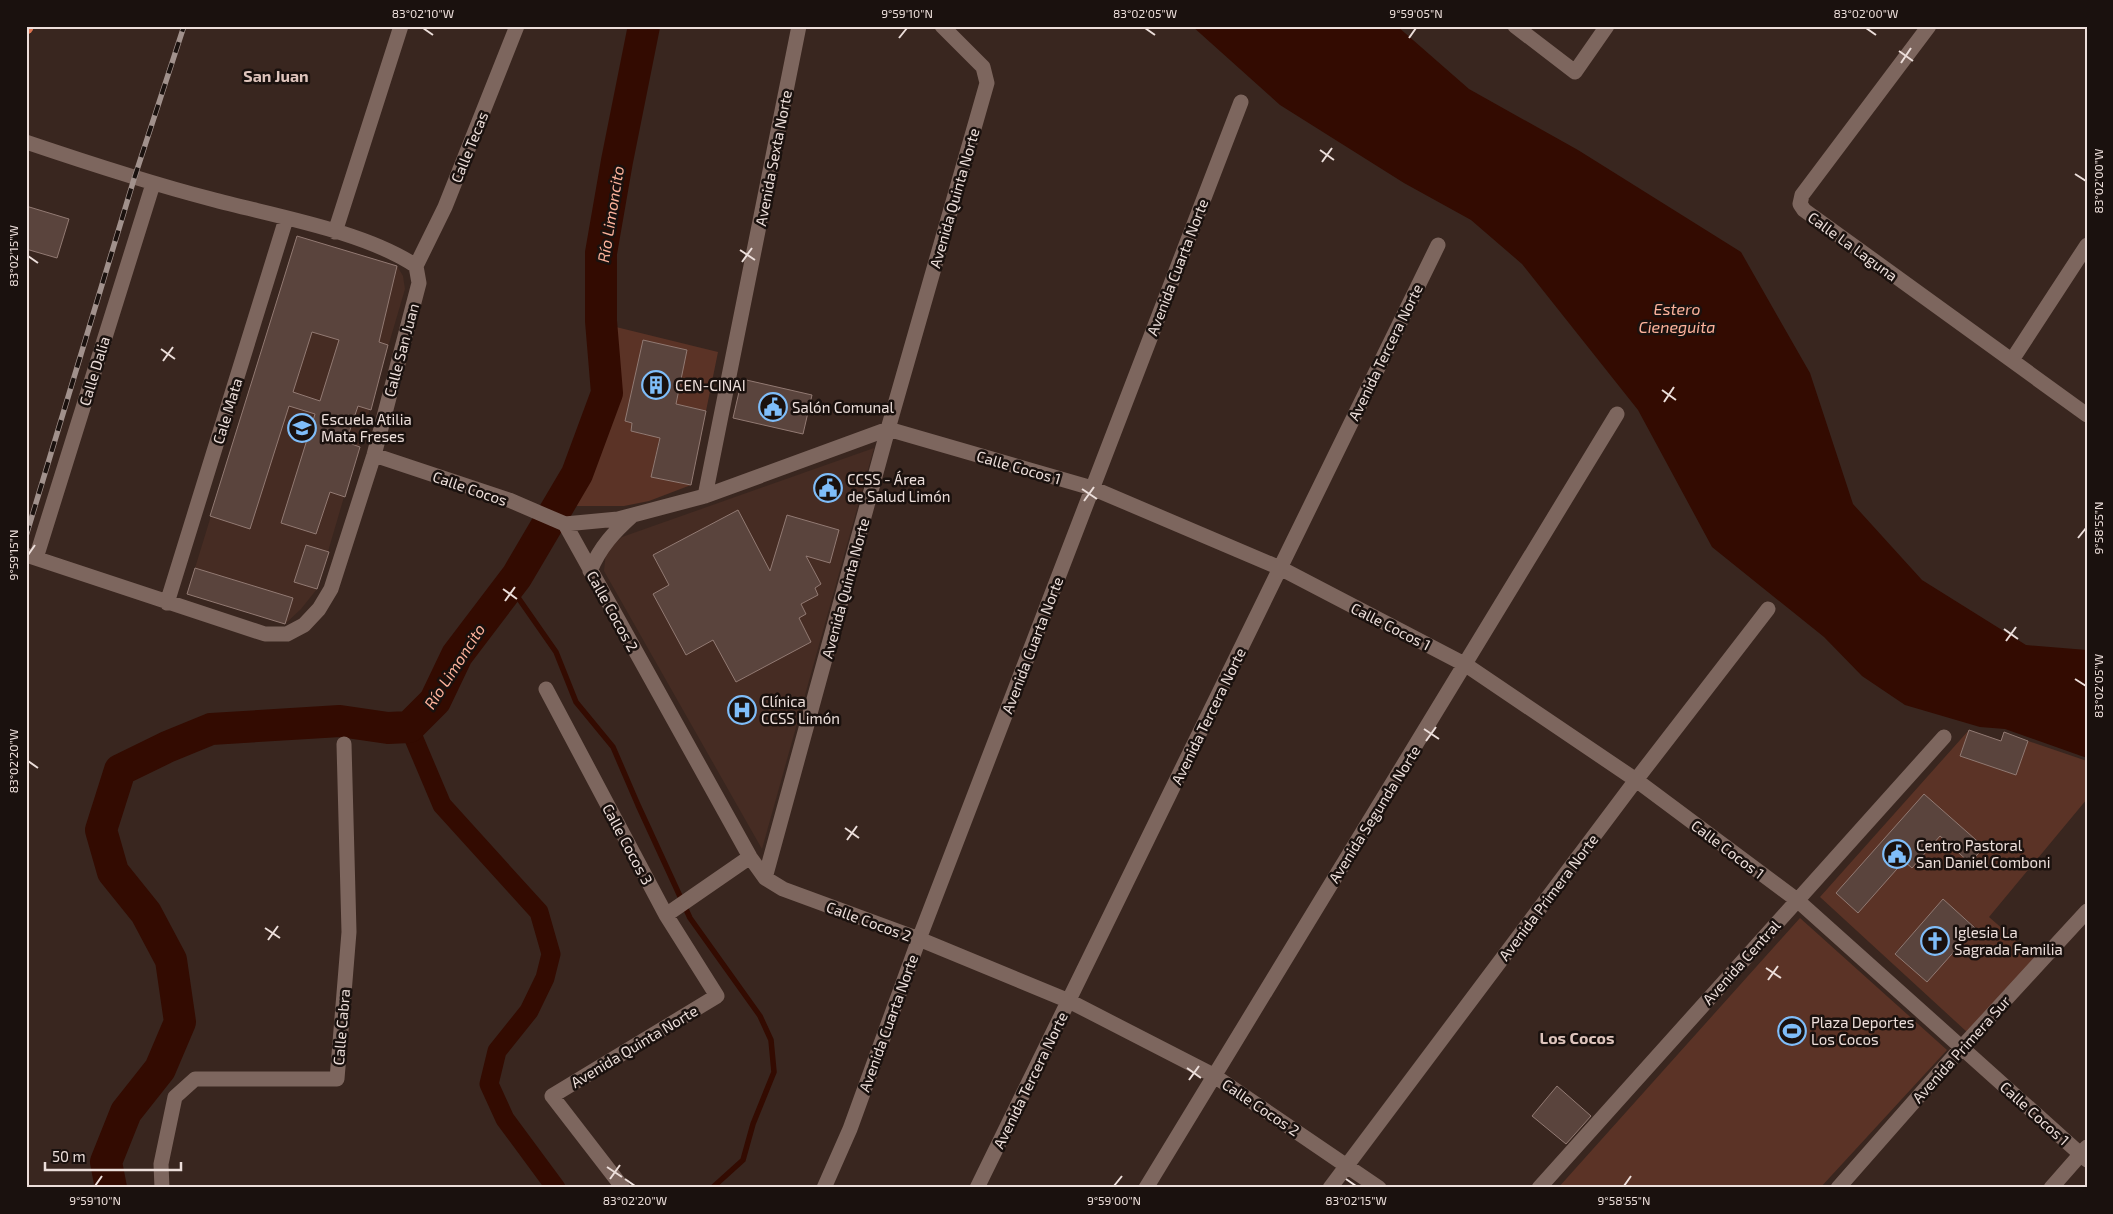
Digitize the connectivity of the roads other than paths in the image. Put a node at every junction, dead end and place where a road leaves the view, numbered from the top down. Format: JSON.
{"nodes":[{"id":1,"x":401,"y":26,"type":"edge"},
{"id":2,"x":517,"y":26,"type":"edge"},
{"id":3,"x":799,"y":26,"type":"edge"},
{"id":4,"x":942,"y":26,"type":"edge"},
{"id":5,"x":1515,"y":26,"type":"edge"},
{"id":6,"x":1608,"y":26,"type":"edge"},
{"id":7,"x":1929,"y":26,"type":"edge"},
{"id":8,"x":1241,"y":102,"type":"dead end"},
{"id":9,"x":26,"y":142,"type":"edge"},
{"id":10,"x":153,"y":184,"type":"junction"},
{"id":11,"x":286,"y":219,"type":"junction"},
{"id":12,"x":335,"y":232,"type":"junction"},
{"id":13,"x":2087,"y":244,"type":"edge"},
{"id":14,"x":1438,"y":245,"type":"dead end"},
{"id":15,"x":416,"y":266,"type":"junction"},
{"id":16,"x":2012,"y":360,"type":"junction"},
{"id":17,"x":1617,"y":414,"type":"dead end"},
{"id":18,"x":2087,"y":415,"type":"edge"},
{"id":19,"x":888,"y":429,"type":"junction"},
{"id":20,"x":374,"y":455,"type":"junction"},
{"id":21,"x":1092,"y":488,"type":"junction"},
{"id":22,"x":705,"y":496,"type":"junction"},
{"id":23,"x":635,"y":514,"type":"junction"},
{"id":24,"x":565,"y":524,"type":"junction"},
{"id":25,"x":31,"y":557,"type":"edge"},
{"id":26,"x":1280,"y":568,"type":"junction"},
{"id":27,"x":590,"y":571,"type":"junction"},
{"id":28,"x":167,"y":604,"type":"junction"},
{"id":29,"x":1768,"y":608,"type":"dead end"},
{"id":30,"x":1466,"y":664,"type":"junction"},
{"id":31,"x":546,"y":689,"type":"dead end"},
{"id":32,"x":1944,"y":737,"type":"dead end"},
{"id":33,"x":344,"y":744,"type":"dead end"},
{"id":34,"x":1636,"y":780,"type":"junction"},
{"id":35,"x":750,"y":857,"type":"junction"},
{"id":36,"x":765,"y":878,"type":"junction"},
{"id":37,"x":1797,"y":900,"type":"junction"},
{"id":38,"x":2087,"y":911,"type":"edge"},
{"id":39,"x":666,"y":915,"type":"junction"},
{"id":40,"x":919,"y":940,"type":"junction"},
{"id":41,"x":717,"y":996,"type":"joint"},
{"id":42,"x":1069,"y":1001,"type":"junction"},
{"id":43,"x":1962,"y":1048,"type":"junction"},
{"id":44,"x":1214,"y":1075,"type":"junction"},
{"id":45,"x":2085,"y":1154,"type":"edge"},
{"id":46,"x":1348,"y":1165,"type":"junction"},
{"id":47,"x":162,"y":1188,"type":"edge"},
{"id":48,"x":622,"y":1188,"type":"edge"},
{"id":49,"x":824,"y":1188,"type":"edge"},
{"id":50,"x":977,"y":1188,"type":"edge"},
{"id":51,"x":1146,"y":1188,"type":"edge"},
{"id":52,"x":1330,"y":1188,"type":"edge"},
{"id":53,"x":1380,"y":1188,"type":"edge"},
{"id":54,"x":1539,"y":1188,"type":"edge"},
{"id":55,"x":1838,"y":1188,"type":"edge"},
{"id":56,"x":2051,"y":1188,"type":"edge"}],
"edges":[{"from":1,"to":12,"type":"street"},
{"from":2,"to":15,"type":"street","name":"Calle Tecas"},
{"from":3,"to":22,"type":"street","name":"Avenida Sexta Norte"},
{"from":4,"to":19,"type":"street","name":"Avenida Quinta Norte"},
{"from":5,"to":6,"type":"street"},
{"from":7,"to":16,"type":"street","name":"Calle La Laguna"},
{"from":8,"to":21,"type":"street","name":"Avenida Cuarta Norte"},
{"from":9,"to":10,"type":"street"},
{"from":10,"to":11,"type":"street"},
{"from":10,"to":25,"type":"street","name":"Calle Dalia"},
{"from":11,"to":12,"type":"street"},
{"from":11,"to":28,"type":"street","name":"Cale Mata"},
{"from":12,"to":15,"type":"street"},
{"from":13,"to":16,"type":"street"},
{"from":14,"to":26,"type":"street","name":"Avenida Tercera Norte"},
{"from":15,"to":20,"type":"street","name":"Calle San Juan"},
{"from":16,"to":18,"type":"street","name":"Calle La Laguna"},
{"from":17,"to":30,"type":"street","name":"Avenida Segunda Norte"},
{"from":19,"to":21,"type":"street","name":"Calle Cocos 1"},
{"from":19,"to":22,"type":"street"},
{"from":19,"to":36,"type":"street","name":"Avenida Quinta Norte"},
{"from":20,"to":24,"type":"street","name":"Calle Cocos"},
{"from":20,"to":28,"type":"street","name":"Calle San Juan"},
{"from":21,"to":26,"type":"street","name":"Calle Cocos 1"},
{"from":21,"to":40,"type":"street","name":"Avenida Cuarta Norte"},
{"from":22,"to":23,"type":"street"},
{"from":23,"to":24,"type":"street"},
{"from":23,"to":27,"type":"street"},
{"from":24,"to":27,"type":"street","name":"Calle Cocos 2"},
{"from":25,"to":28,"type":"street","name":"Calle San Juan"},
{"from":26,"to":30,"type":"street","name":"Calle Cocos 1"},
{"from":26,"to":42,"type":"street","name":"Avenida Tercera Norte"},
{"from":27,"to":35,"type":"street","name":"Calle Cocos 2"},
{"from":29,"to":34,"type":"street","name":"Avenida Primera Norte"},
{"from":30,"to":34,"type":"street","name":"Calle Cocos 1"},
{"from":30,"to":44,"type":"street","name":"Avenida Segunda Norte"},
{"from":31,"to":39,"type":"street","name":"Calle Cocos 3"},
{"from":32,"to":37,"type":"street","name":"Avenida Central"},
{"from":33,"to":47,"type":"street","name":"Calle Cabra"},
{"from":34,"to":37,"type":"street","name":"Calle Cocos 1"},
{"from":34,"to":46,"type":"street","name":"Avenida Primera Norte"},
{"from":35,"to":36,"type":"street","name":"Calle Cocos 2"},
{"from":35,"to":39,"type":"street"},
{"from":36,"to":40,"type":"street","name":"Calle Cocos 2"},
{"from":37,"to":43,"type":"street","name":"Calle Cocos 1"},
{"from":37,"to":54,"type":"street","name":"Avenida Central"},
{"from":38,"to":43,"type":"street","name":"Avenida Primera Sur"},
{"from":39,"to":41,"type":"street","name":"Calle Cocos 3"},
{"from":40,"to":42,"type":"street","name":"Calle Cocos 2"},
{"from":40,"to":49,"type":"street","name":"Avenida Cuarta Norte"},
{"from":41,"to":48,"type":"street","name":"Avenida Quinta Norte"},
{"from":42,"to":44,"type":"street","name":"Calle Cocos 2"},
{"from":42,"to":50,"type":"street","name":"Avenida Tercera Norte"},
{"from":43,"to":45,"type":"street","name":"Calle Cocos 1"},
{"from":43,"to":55,"type":"street","name":"Avenida Primera Sur"},
{"from":44,"to":46,"type":"street","name":"Calle Cocos 2"},
{"from":44,"to":51,"type":"street","name":"Avenida Segunda Norte"},
{"from":45,"to":56,"type":"street"},
{"from":46,"to":52,"type":"street","name":"Avenida Primera Norte"},
{"from":46,"to":53,"type":"street","name":"Calle Cocos 2"}]}
